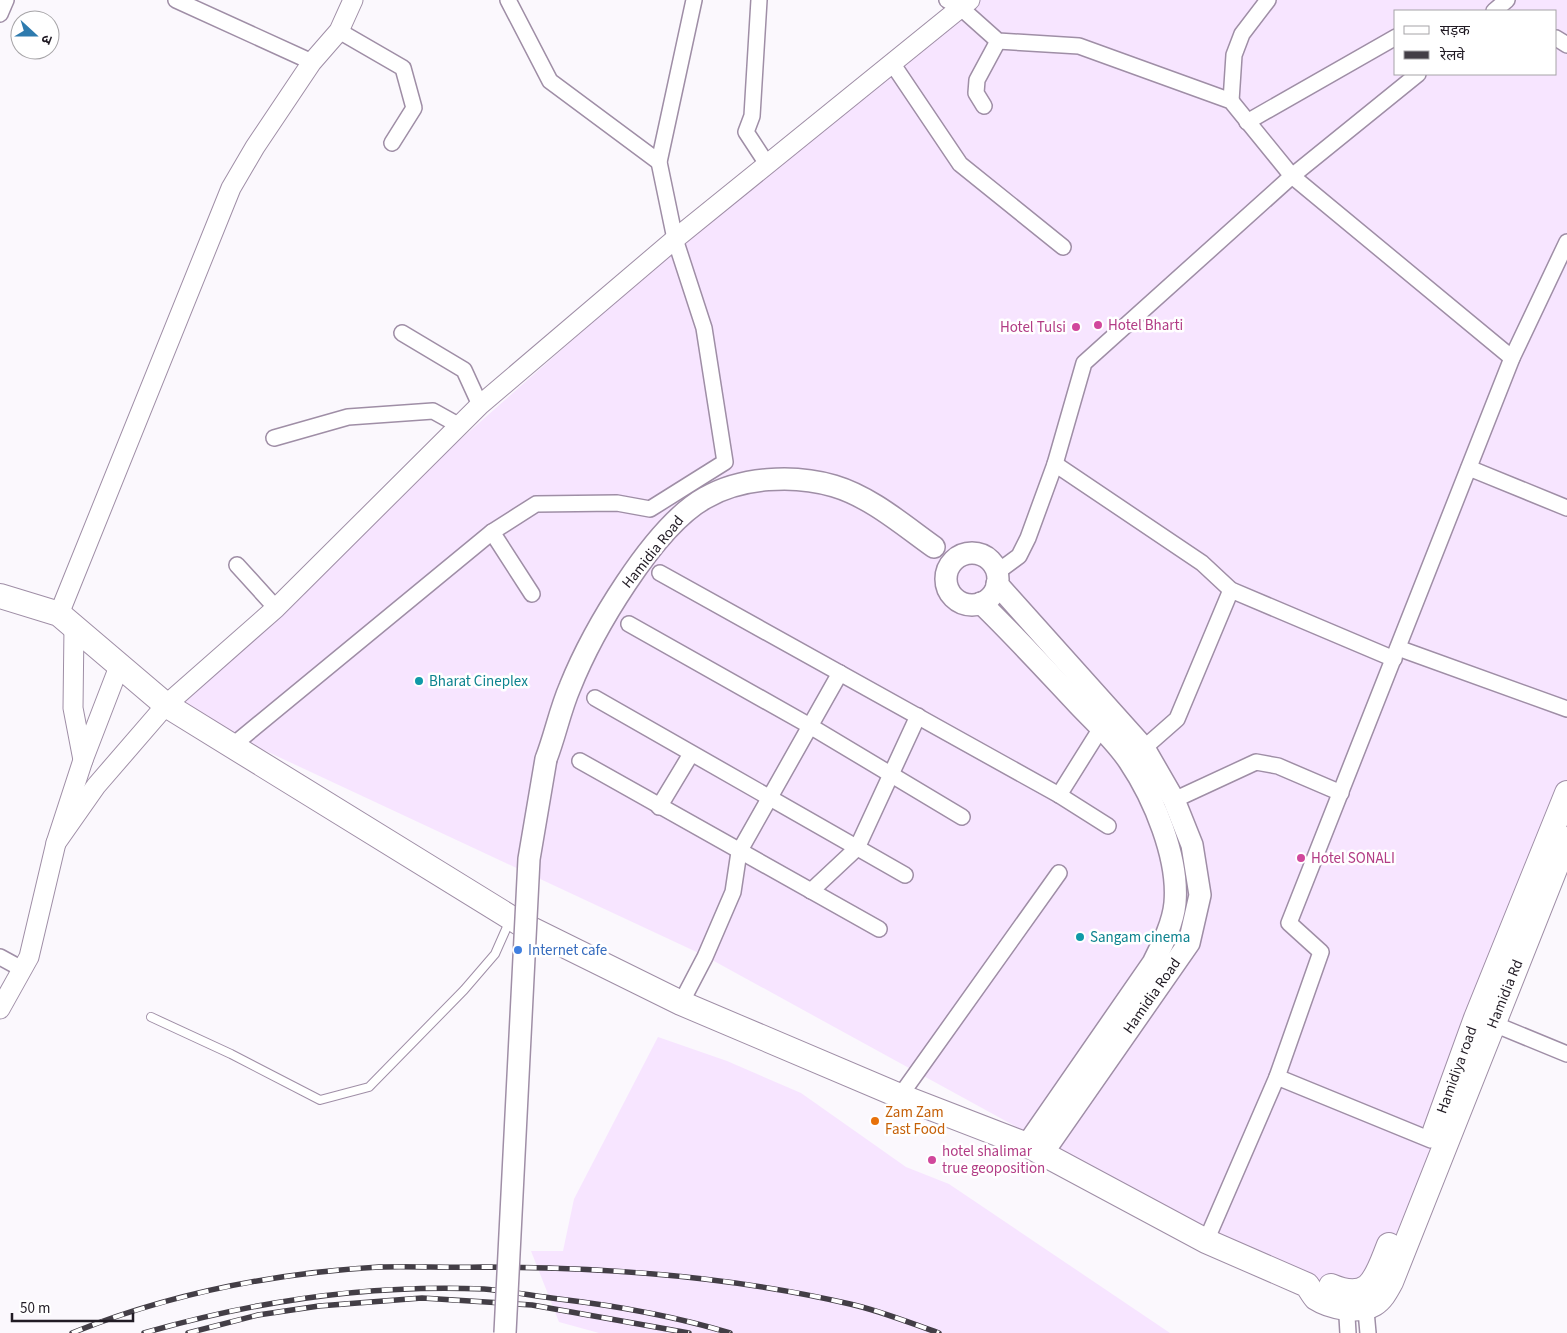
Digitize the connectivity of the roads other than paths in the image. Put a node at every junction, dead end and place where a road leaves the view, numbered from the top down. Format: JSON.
{"nodes":[{"id":1,"x":6,"y":0,"type":"edge"},
{"id":2,"x":176,"y":0,"type":"edge"},
{"id":3,"x":353,"y":0,"type":"edge"},
{"id":4,"x":508,"y":0,"type":"edge"},
{"id":5,"x":694,"y":0,"type":"edge"},
{"id":6,"x":759,"y":0,"type":"edge"},
{"id":7,"x":1268,"y":0,"type":"edge"},
{"id":8,"x":959,"y":3,"type":"edge"},
{"id":9,"x":0,"y":14,"type":"edge"},
{"id":10,"x":339,"y":31,"type":"junction"},
{"id":11,"x":1394,"y":38,"type":"edge"},
{"id":12,"x":998,"y":41,"type":"junction"},
{"id":13,"x":312,"y":62,"type":"junction"},
{"id":14,"x":892,"y":63,"type":"junction"},
{"id":15,"x":1417,"y":75,"type":"edge"},
{"id":16,"x":1231,"y":102,"type":"junction"},
{"id":17,"x":984,"y":106,"type":"dead end"},
{"id":18,"x":1247,"y":122,"type":"junction"},
{"id":19,"x":392,"y":143,"type":"dead end"},
{"id":20,"x":659,"y":162,"type":"junction"},
{"id":21,"x":767,"y":164,"type":"junction"},
{"id":22,"x":1292,"y":176,"type":"junction"},
{"id":23,"x":675,"y":239,"type":"junction"},
{"id":24,"x":1567,"y":242,"type":"edge"},
{"id":25,"x":1063,"y":248,"type":"dead end"},
{"id":26,"x":402,"y":333,"type":"dead end"},
{"id":27,"x":1512,"y":358,"type":"junction"},
{"id":28,"x":480,"y":405,"type":"junction"},
{"id":29,"x":460,"y":426,"type":"junction"},
{"id":30,"x":274,"y":438,"type":"dead end"},
{"id":31,"x":1055,"y":464,"type":"junction"},
{"id":32,"x":1469,"y":468,"type":"junction"},
{"id":33,"x":1567,"y":508,"type":"edge"},
{"id":34,"x":492,"y":532,"type":"junction"},
{"id":35,"x":934,"y":547,"type":"junction"},
{"id":36,"x":965,"y":555,"type":"junction"},
{"id":37,"x":237,"y":565,"type":"dead end"},
{"id":38,"x":660,"y":573,"type":"dead end"},
{"id":39,"x":946,"y":576,"type":"junction"},
{"id":40,"x":996,"y":579,"type":"junction"},
{"id":41,"x":1231,"y":590,"type":"junction"},
{"id":42,"x":532,"y":594,"type":"dead end"},
{"id":43,"x":0,"y":596,"type":"edge"},
{"id":44,"x":981,"y":603,"type":"junction"},
{"id":45,"x":276,"y":608,"type":"junction"},
{"id":46,"x":66,"y":621,"type":"junction"},
{"id":47,"x":629,"y":624,"type":"dead end"},
{"id":48,"x":1396,"y":653,"type":"junction"},
{"id":49,"x":120,"y":664,"type":"junction"},
{"id":50,"x":840,"y":673,"type":"junction"},
{"id":51,"x":595,"y":698,"type":"dead end"},
{"id":52,"x":166,"y":705,"type":"junction"},
{"id":53,"x":1567,"y":709,"type":"edge"},
{"id":54,"x":918,"y":716,"type":"junction"},
{"id":55,"x":810,"y":726,"type":"junction"},
{"id":56,"x":1101,"y":728,"type":"junction"},
{"id":57,"x":232,"y":746,"type":"junction"},
{"id":58,"x":1144,"y":748,"type":"junction"},
{"id":59,"x":691,"y":754,"type":"junction"},
{"id":60,"x":83,"y":760,"type":"junction"},
{"id":61,"x":580,"y":761,"type":"dead end"},
{"id":62,"x":890,"y":774,"type":"junction"},
{"id":63,"x":102,"y":779,"type":"junction"},
{"id":64,"x":1341,"y":793,"type":"junction"},
{"id":65,"x":1567,"y":793,"type":"edge"},
{"id":66,"x":1059,"y":795,"type":"junction"},
{"id":67,"x":769,"y":798,"type":"junction"},
{"id":68,"x":1174,"y":800,"type":"junction"},
{"id":69,"x":659,"y":807,"type":"junction"},
{"id":70,"x":962,"y":817,"type":"dead end"},
{"id":71,"x":1108,"y":826,"type":"dead end"},
{"id":72,"x":1567,"y":839,"type":"edge"},
{"id":73,"x":56,"y":843,"type":"junction"},
{"id":74,"x":857,"y":848,"type":"junction"},
{"id":75,"x":739,"y":852,"type":"junction"},
{"id":76,"x":1059,"y":873,"type":"dead end"},
{"id":77,"x":905,"y":875,"type":"dead end"},
{"id":78,"x":811,"y":892,"type":"junction"},
{"id":79,"x":511,"y":918,"type":"junction"},
{"id":80,"x":879,"y":929,"type":"dead end"},
{"id":81,"x":1168,"y":929,"type":"junction"},
{"id":82,"x":1191,"y":935,"type":"junction"},
{"id":83,"x":0,"y":957,"type":"edge"},
{"id":84,"x":22,"y":969,"type":"junction"},
{"id":85,"x":681,"y":1003,"type":"junction"},
{"id":86,"x":0,"y":1009,"type":"edge"},
{"id":87,"x":151,"y":1017,"type":"dead end"},
{"id":88,"x":1485,"y":1021,"type":"junction"},
{"id":89,"x":1567,"y":1054,"type":"edge"},
{"id":90,"x":1277,"y":1077,"type":"junction"},
{"id":91,"x":900,"y":1096,"type":"junction"},
{"id":92,"x":1431,"y":1140,"type":"junction"},
{"id":93,"x":1034,"y":1149,"type":"junction"},
{"id":94,"x":1206,"y":1241,"type":"junction"},
{"id":95,"x":1356,"y":1299,"type":"junction"},
{"id":96,"x":505,"y":1333,"type":"edge"},
{"id":97,"x":1348,"y":1333,"type":"edge"},
{"id":98,"x":1368,"y":1333,"type":"edge"}],
"edges":[{"from":1,"to":9,"type":"street"},
{"from":2,"to":13,"type":"street"},
{"from":3,"to":10,"type":"street"},
{"from":4,"to":20,"type":"street"},
{"from":5,"to":20,"type":"street"},
{"from":6,"to":21,"type":"street"},
{"from":7,"to":16,"type":"street"},
{"from":8,"to":12,"type":"street"},
{"from":8,"to":14,"type":"street"},
{"from":10,"to":13,"type":"street"},
{"from":10,"to":19,"type":"street"},
{"from":11,"to":18,"type":"street"},
{"from":12,"to":16,"type":"street"},
{"from":12,"to":17,"type":"street"},
{"from":13,"to":46,"type":"street"},
{"from":14,"to":21,"type":"street"},
{"from":14,"to":25,"type":"street"},
{"from":15,"to":22,"type":"street"},
{"from":16,"to":18,"type":"street"},
{"from":18,"to":22,"type":"street"},
{"from":20,"to":23,"type":"street"},
{"from":21,"to":23,"type":"street"},
{"from":22,"to":27,"type":"street"},
{"from":22,"to":31,"type":"street"},
{"from":23,"to":28,"type":"street"},
{"from":23,"to":34,"type":"street"},
{"from":24,"to":27,"type":"street"},
{"from":26,"to":28,"type":"street"},
{"from":27,"to":32,"type":"street"},
{"from":28,"to":29,"type":"street"},
{"from":29,"to":30,"type":"street"},
{"from":29,"to":45,"type":"street"},
{"from":31,"to":40,"type":"street"},
{"from":31,"to":41,"type":"street"},
{"from":32,"to":33,"type":"street"},
{"from":32,"to":48,"type":"street"},
{"from":34,"to":42,"type":"street"},
{"from":34,"to":57,"type":"street"},
{"from":35,"to":36,"type":"main road"},
{"from":35,"to":39,"type":"main road"},
{"from":35,"to":96,"type":"main road","name":"Hamidia Road","bridge":true},
{"from":36,"to":39,"type":"main road"},
{"from":36,"to":40,"type":"main road"},
{"from":37,"to":45,"type":"street"},
{"from":38,"to":50,"type":"street"},
{"from":39,"to":44,"type":"main road"},
{"from":40,"to":44,"type":"main road"},
{"from":40,"to":58,"type":"main road","name":"Hamidia Road"},
{"from":41,"to":48,"type":"street"},
{"from":41,"to":58,"type":"street"},
{"from":43,"to":46,"type":"main road"},
{"from":44,"to":56,"type":"main road","name":"Hamidia Road"},
{"from":45,"to":52,"type":"street"},
{"from":46,"to":49,"type":"main road"},
{"from":46,"to":60,"type":"street"},
{"from":47,"to":55,"type":"street"},
{"from":48,"to":53,"type":"street"},
{"from":48,"to":64,"type":"street"},
{"from":49,"to":52,"type":"main road"},
{"from":49,"to":60,"type":"street"},
{"from":50,"to":54,"type":"street"},
{"from":50,"to":55,"type":"street"},
{"from":51,"to":59,"type":"street"},
{"from":52,"to":57,"type":"main road"},
{"from":52,"to":63,"type":"street"},
{"from":54,"to":62,"type":"street"},
{"from":54,"to":66,"type":"street"},
{"from":55,"to":62,"type":"street"},
{"from":55,"to":67,"type":"street"},
{"from":56,"to":66,"type":"street"},
{"from":56,"to":81,"type":"main road","name":"Hamidia Road"},
{"from":57,"to":79,"type":"main road"},
{"from":58,"to":68,"type":"main road","name":"Hamidia Road"},
{"from":59,"to":67,"type":"street"},
{"from":59,"to":69,"type":"street"},
{"from":60,"to":63,"type":"street"},
{"from":60,"to":73,"type":"street"},
{"from":61,"to":69,"type":"street"},
{"from":62,"to":70,"type":"street"},
{"from":62,"to":74,"type":"street"},
{"from":63,"to":73,"type":"street"},
{"from":64,"to":68,"type":"street"},
{"from":64,"to":90,"type":"street"},
{"from":65,"to":88,"type":"main road","name":"Hamidiya road"},
{"from":66,"to":71,"type":"street"},
{"from":67,"to":74,"type":"street"},
{"from":67,"to":75,"type":"street"},
{"from":68,"to":82,"type":"main road","name":"Hamidia Road"},
{"from":69,"to":75,"type":"street"},
{"from":72,"to":88,"type":"main road","name":"Hamidia Rd"},
{"from":73,"to":84,"type":"street"},
{"from":74,"to":77,"type":"street"},
{"from":74,"to":78,"type":"street"},
{"from":75,"to":78,"type":"street"},
{"from":75,"to":85,"type":"street"},
{"from":76,"to":91,"type":"street"},
{"from":78,"to":80,"type":"street"},
{"from":79,"to":85,"type":"main road"},
{"from":79,"to":87,"type":"lane"},
{"from":81,"to":82,"type":"main road"},
{"from":81,"to":93,"type":"main road","name":"Hamidia Road"},
{"from":82,"to":93,"type":"main road","name":"Hamidia Road"},
{"from":83,"to":84,"type":"street"},
{"from":84,"to":86,"type":"street"},
{"from":85,"to":91,"type":"main road"},
{"from":88,"to":89,"type":"street"},
{"from":88,"to":92,"type":"main road","name":"Hamidiya road"},
{"from":88,"to":95,"type":"main road","name":"Hamidia Rd"},
{"from":90,"to":92,"type":"street"},
{"from":90,"to":94,"type":"street"},
{"from":91,"to":93,"type":"main road"},
{"from":92,"to":95,"type":"main road","name":"Hamidiya road"},
{"from":93,"to":94,"type":"main road"},
{"from":94,"to":95,"type":"main road"},
{"from":95,"to":97,"type":"street"},
{"from":95,"to":98,"type":"street"}]}
